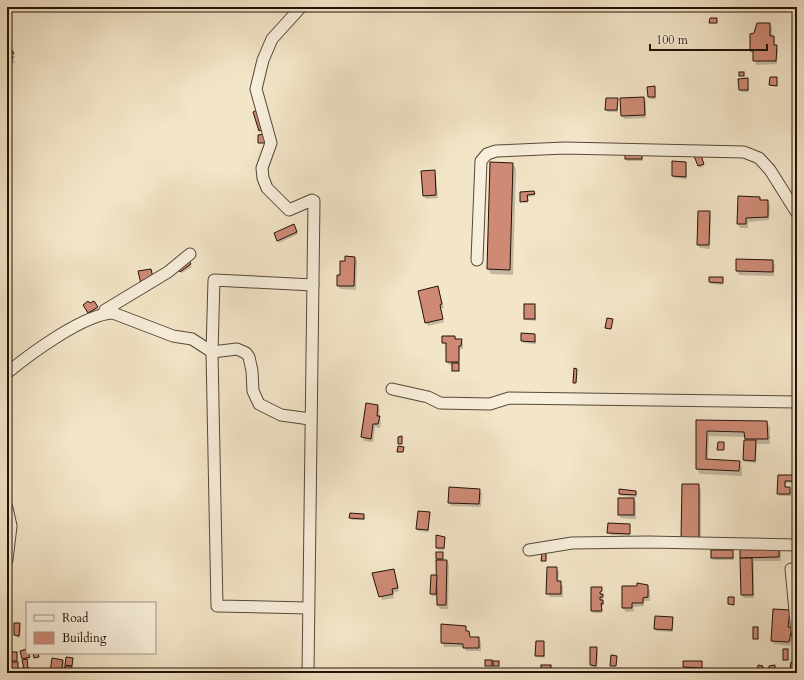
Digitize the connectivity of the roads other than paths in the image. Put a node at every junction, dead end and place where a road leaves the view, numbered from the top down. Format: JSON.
{"nodes":[{"id":1,"x":301,"y":7,"type":"edge"},
{"id":2,"x":797,"y":213,"type":"edge"},
{"id":3,"x":190,"y":254,"type":"dead end"},
{"id":4,"x":477,"y":260,"type":"dead end"},
{"id":5,"x":313,"y":285,"type":"junction"},
{"id":6,"x":104,"y":313,"type":"junction"},
{"id":7,"x":212,"y":352,"type":"junction"},
{"id":8,"x":7,"y":372,"type":"edge"},
{"id":9,"x":392,"y":389,"type":"dead end"},
{"id":10,"x":797,"y":402,"type":"edge"},
{"id":11,"x":310,"y":419,"type":"junction"},
{"id":12,"x":7,"y":508,"type":"edge"},
{"id":13,"x":797,"y":545,"type":"edge"},
{"id":14,"x":529,"y":550,"type":"dead end"},
{"id":15,"x":7,"y":560,"type":"edge"},
{"id":16,"x":797,"y":569,"type":"edge"},
{"id":17,"x":308,"y":608,"type":"junction"},
{"id":18,"x":797,"y":632,"type":"edge"},
{"id":19,"x":308,"y":673,"type":"edge"}],
"edges":[{"from":1,"to":5,"type":"street"},
{"from":2,"to":4,"type":"street"},
{"from":3,"to":6,"type":"street"},
{"from":5,"to":7,"type":"street"},
{"from":5,"to":11,"type":"street"},
{"from":6,"to":7,"type":"street"},
{"from":6,"to":8,"type":"street"},
{"from":7,"to":11,"type":"street"},
{"from":7,"to":17,"type":"street"},
{"from":9,"to":10,"type":"street"},
{"from":11,"to":17,"type":"street"},
{"from":12,"to":15,"type":"street"},
{"from":13,"to":14,"type":"street"},
{"from":16,"to":18,"type":"street"},
{"from":17,"to":19,"type":"street"}]}
